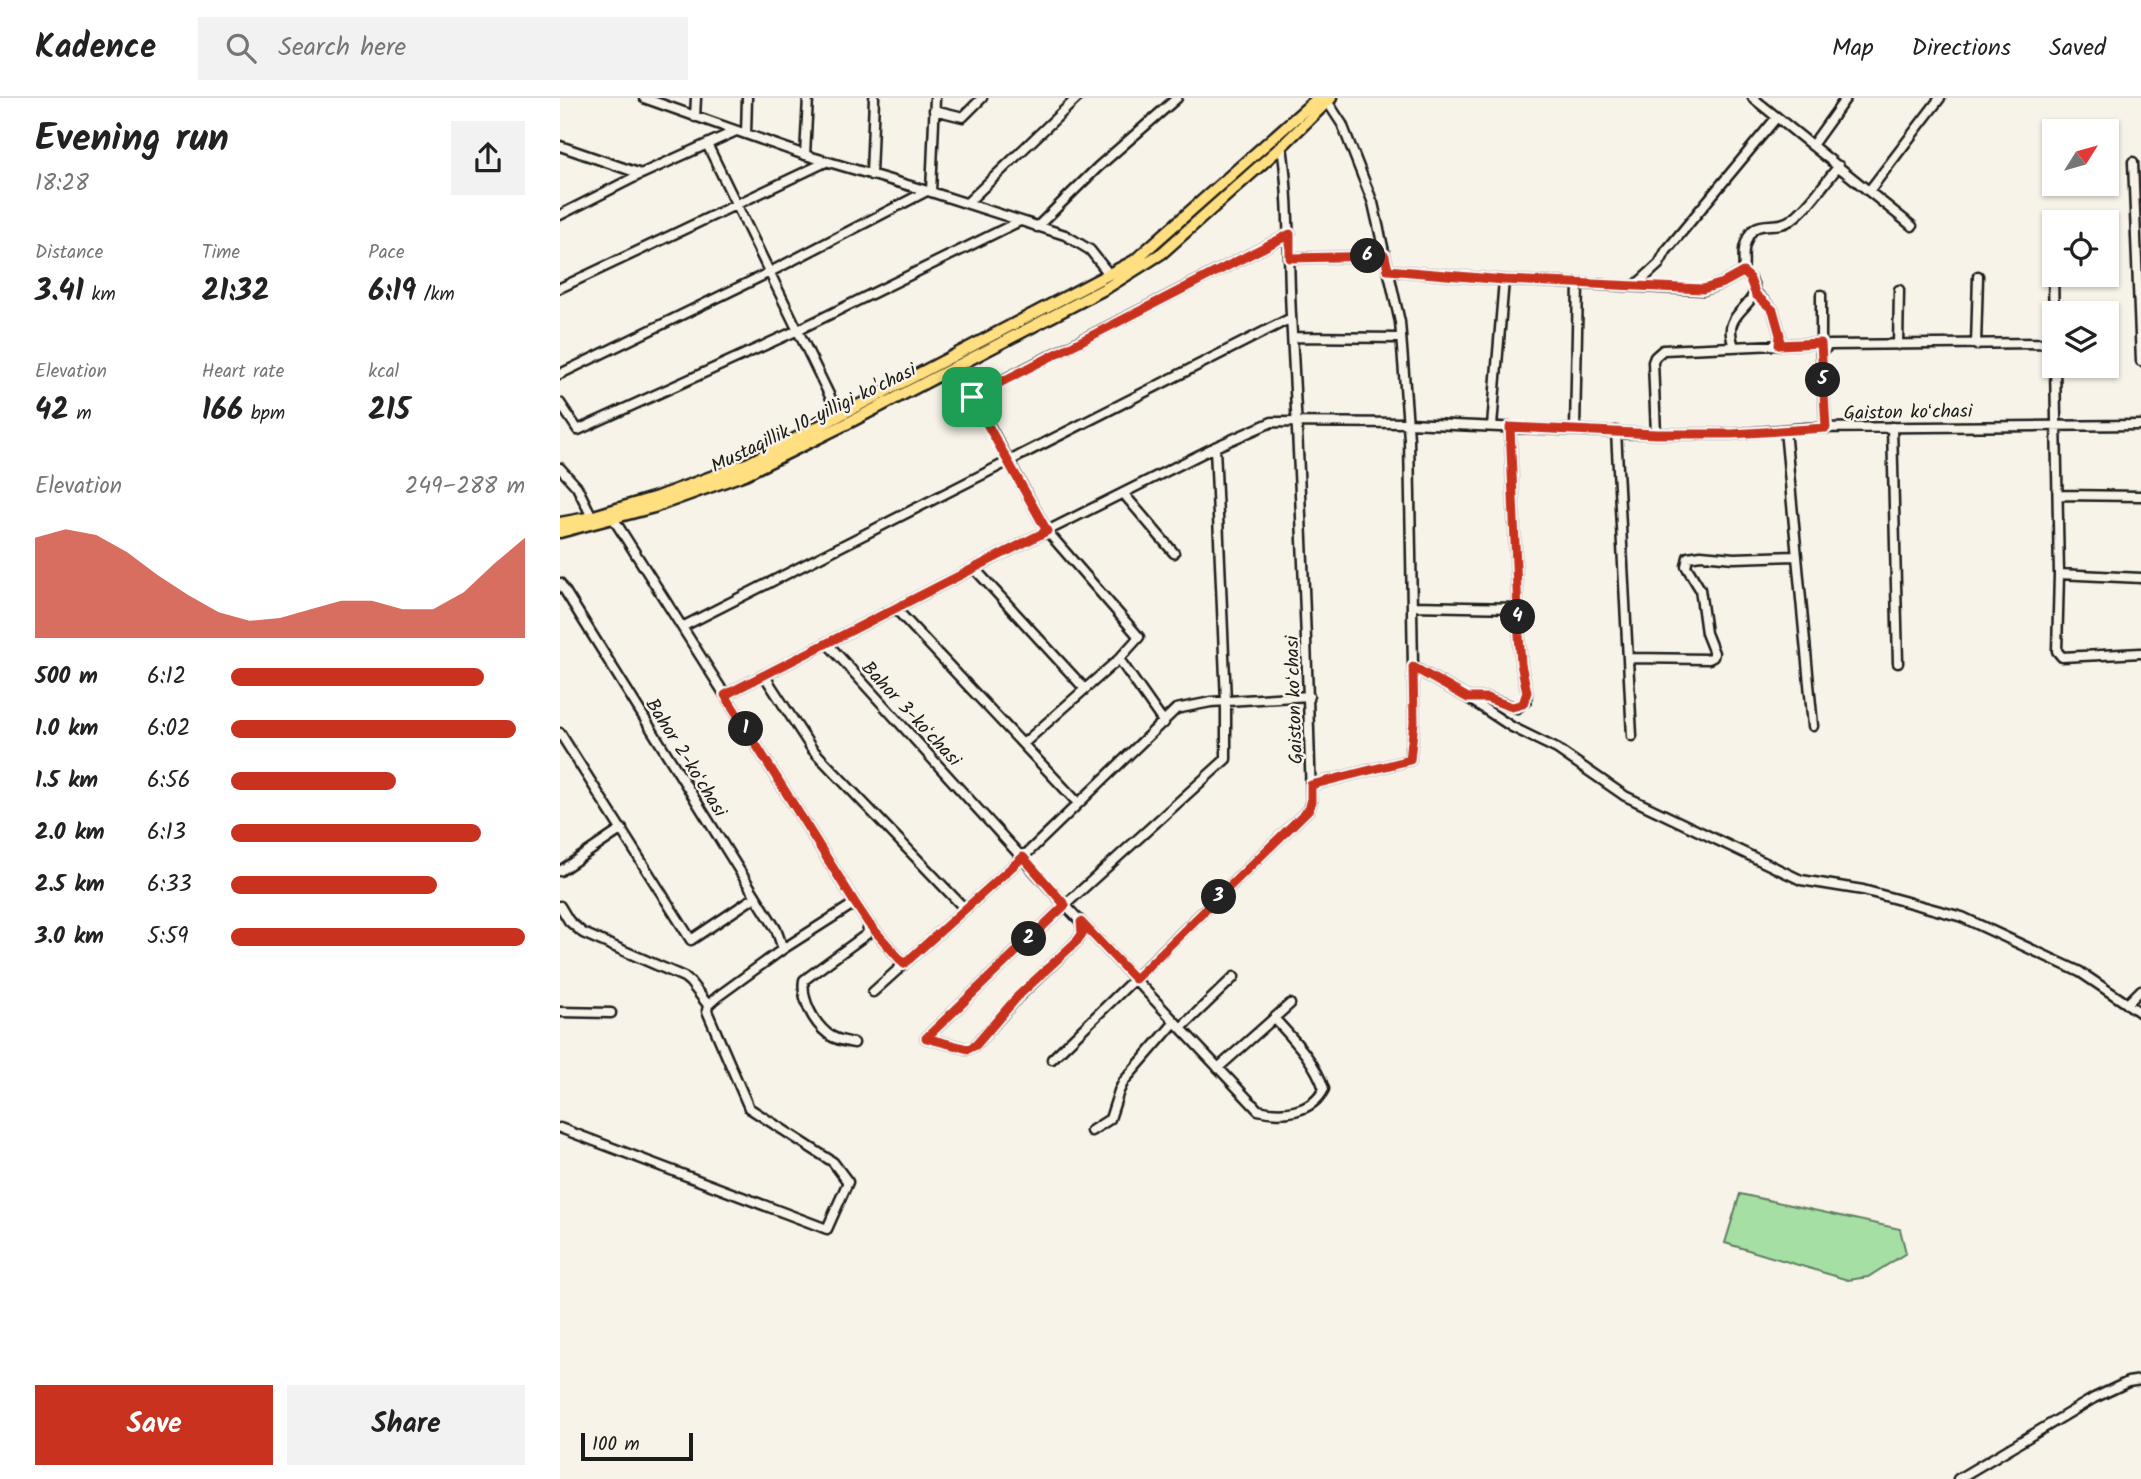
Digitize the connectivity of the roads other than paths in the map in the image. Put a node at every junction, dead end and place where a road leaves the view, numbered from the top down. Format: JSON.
{"nodes":[{"id":1,"x":644,"y":98,"type":"edge"},
{"id":2,"x":696,"y":98,"type":"edge"},
{"id":3,"x":747,"y":98,"type":"edge"},
{"id":4,"x":808,"y":98,"type":"edge"},
{"id":5,"x":874,"y":98,"type":"edge"},
{"id":6,"x":935,"y":98,"type":"edge"},
{"id":7,"x":982,"y":98,"type":"edge"},
{"id":8,"x":1077,"y":98,"type":"edge"},
{"id":9,"x":1177,"y":98,"type":"edge"},
{"id":10,"x":1753,"y":98,"type":"edge"},
{"id":11,"x":1846,"y":98,"type":"edge"},
{"id":12,"x":1940,"y":98,"type":"edge"},
{"id":13,"x":1325,"y":99,"type":"edge"},
{"id":14,"x":1306,"y":102,"type":"edge"},
{"id":15,"x":934,"y":110,"type":"junction"},
{"id":16,"x":695,"y":117,"type":"junction"},
{"id":17,"x":1777,"y":117,"type":"junction"},
{"id":18,"x":736,"y":131,"type":"junction"},
{"id":19,"x":746,"y":134,"type":"junction"},
{"id":20,"x":707,"y":144,"type":"junction"},
{"id":21,"x":1813,"y":144,"type":"junction"},
{"id":22,"x":560,"y":146,"type":"edge"},
{"id":23,"x":1282,"y":146,"type":"junction"},
{"id":24,"x":805,"y":155,"type":"junction"},
{"id":25,"x":826,"y":162,"type":"junction"},
{"id":26,"x":2133,"y":162,"type":"dead end"},
{"id":27,"x":1839,"y":166,"type":"junction"},
{"id":28,"x":641,"y":174,"type":"junction"},
{"id":29,"x":871,"y":175,"type":"junction"},
{"id":30,"x":929,"y":191,"type":"junction"},
{"id":31,"x":1869,"y":191,"type":"junction"},
{"id":32,"x":736,"y":203,"type":"junction"},
{"id":33,"x":967,"y":203,"type":"junction"},
{"id":34,"x":560,"y":215,"type":"edge"},
{"id":35,"x":1020,"y":221,"type":"junction"},
{"id":36,"x":1912,"y":226,"type":"dead end"},
{"id":37,"x":1037,"y":227,"type":"junction"},
{"id":38,"x":1290,"y":234,"type":"junction"},
{"id":39,"x":1385,"y":256,"type":"junction"},
{"id":40,"x":1290,"y":258,"type":"junction"},
{"id":41,"x":1388,"y":270,"type":"junction"},
{"id":42,"x":770,"y":272,"type":"junction"},
{"id":43,"x":1743,"y":272,"type":"junction"},
{"id":44,"x":1109,"y":274,"type":"junction"},
{"id":45,"x":1978,"y":276,"type":"dead end"},
{"id":46,"x":1504,"y":280,"type":"junction"},
{"id":47,"x":1578,"y":284,"type":"junction"},
{"id":48,"x":1636,"y":285,"type":"junction"},
{"id":49,"x":560,"y":288,"type":"edge"},
{"id":50,"x":1899,"y":290,"type":"dead end"},
{"id":51,"x":1754,"y":291,"type":"junction"},
{"id":52,"x":1821,"y":295,"type":"dead end"},
{"id":53,"x":1291,"y":318,"type":"junction"},
{"id":54,"x":798,"y":330,"type":"junction"},
{"id":55,"x":1294,"y":337,"type":"junction"},
{"id":56,"x":1401,"y":338,"type":"junction"},
{"id":57,"x":1821,"y":343,"type":"junction"},
{"id":58,"x":2042,"y":343,"type":"edge"},
{"id":59,"x":1779,"y":345,"type":"junction"},
{"id":60,"x":1898,"y":345,"type":"junction"},
{"id":61,"x":1976,"y":345,"type":"junction"},
{"id":62,"x":1734,"y":347,"type":"junction"},
{"id":63,"x":1821,"y":353,"type":"junction"},
{"id":64,"x":2141,"y":361,"type":"edge"},
{"id":65,"x":956,"y":365,"type":"junction"},
{"id":66,"x":560,"y":374,"type":"edge"},
{"id":67,"x":2056,"y":378,"type":"edge"},
{"id":68,"x":972,"y":397,"type":"junction"},
{"id":69,"x":560,"y":403,"type":"edge"},
{"id":70,"x":839,"y":415,"type":"junction"},
{"id":71,"x":1298,"y":421,"type":"junction"},
{"id":72,"x":1408,"y":423,"type":"junction"},
{"id":73,"x":2058,"y":424,"type":"junction"},
{"id":74,"x":2141,"y":425,"type":"edge"},
{"id":75,"x":1492,"y":426,"type":"junction"},
{"id":76,"x":1510,"y":427,"type":"junction"},
{"id":77,"x":1892,"y":427,"type":"junction"},
{"id":78,"x":1826,"y":428,"type":"junction"},
{"id":79,"x":1574,"y":429,"type":"junction"},
{"id":80,"x":1785,"y":430,"type":"junction"},
{"id":81,"x":1616,"y":431,"type":"junction"},
{"id":82,"x":1656,"y":434,"type":"junction"},
{"id":83,"x":1215,"y":447,"type":"junction"},
{"id":84,"x":1008,"y":463,"type":"junction"},
{"id":85,"x":560,"y":468,"type":"edge"},
{"id":86,"x":1124,"y":493,"type":"junction"},
{"id":87,"x":2059,"y":495,"type":"junction"},
{"id":88,"x":2141,"y":496,"type":"edge"},
{"id":89,"x":592,"y":517,"type":"junction"},
{"id":90,"x":613,"y":518,"type":"junction"},
{"id":91,"x":560,"y":523,"type":"edge"},
{"id":92,"x":1047,"y":531,"type":"junction"},
{"id":93,"x":560,"y":532,"type":"edge"},
{"id":94,"x":1174,"y":553,"type":"dead end"},
{"id":95,"x":1797,"y":556,"type":"junction"},
{"id":96,"x":974,"y":568,"type":"junction"},
{"id":97,"x":2059,"y":574,"type":"junction"},
{"id":98,"x":2141,"y":578,"type":"edge"},
{"id":99,"x":560,"y":583,"type":"edge"},
{"id":100,"x":1412,"y":606,"type":"junction"},
{"id":101,"x":895,"y":608,"type":"junction"},
{"id":102,"x":1517,"y":608,"type":"junction"},
{"id":103,"x":682,"y":626,"type":"junction"},
{"id":104,"x":827,"y":643,"type":"junction"},
{"id":105,"x":2141,"y":653,"type":"edge"},
{"id":106,"x":1628,"y":658,"type":"junction"},
{"id":107,"x":1119,"y":659,"type":"junction"},
{"id":108,"x":1898,"y":663,"type":"dead end"},
{"id":109,"x":1413,"y":667,"type":"junction"},
{"id":110,"x":764,"y":675,"type":"junction"},
{"id":111,"x":1084,"y":689,"type":"junction"},
{"id":112,"x":725,"y":695,"type":"junction"},
{"id":113,"x":1309,"y":696,"type":"junction"},
{"id":114,"x":1468,"y":698,"type":"junction"},
{"id":115,"x":1226,"y":701,"type":"junction"},
{"id":116,"x":1164,"y":723,"type":"junction"},
{"id":117,"x":1813,"y":726,"type":"dead end"},
{"id":118,"x":560,"y":733,"type":"edge"},
{"id":119,"x":1632,"y":736,"type":"dead end"},
{"id":120,"x":1023,"y":744,"type":"junction"},
{"id":121,"x":1311,"y":785,"type":"junction"},
{"id":122,"x":1078,"y":803,"type":"junction"},
{"id":123,"x":622,"y":829,"type":"junction"},
{"id":124,"x":1023,"y":857,"type":"junction"},
{"id":125,"x":560,"y":871,"type":"edge"},
{"id":126,"x":755,"y":897,"type":"junction"},
{"id":127,"x":855,"y":903,"type":"junction"},
{"id":128,"x":1065,"y":905,"type":"junction"},
{"id":129,"x":560,"y":906,"type":"edge"},
{"id":130,"x":965,"y":909,"type":"junction"},
{"id":131,"x":1081,"y":922,"type":"junction"},
{"id":132,"x":869,"y":924,"type":"junction"},
{"id":133,"x":783,"y":949,"type":"junction"},
{"id":134,"x":904,"y":964,"type":"junction"},
{"id":135,"x":1234,"y":977,"type":"dead end"},
{"id":136,"x":1135,"y":979,"type":"junction"},
{"id":137,"x":2141,"y":990,"type":"edge"},
{"id":138,"x":873,"y":992,"type":"dead end"},
{"id":139,"x":1290,"y":1004,"type":"dead end"},
{"id":140,"x":2127,"y":1004,"type":"junction"},
{"id":141,"x":708,"y":1005,"type":"junction"},
{"id":142,"x":560,"y":1012,"type":"edge"},
{"id":143,"x":611,"y":1013,"type":"dead end"},
{"id":144,"x":2141,"y":1013,"type":"edge"},
{"id":145,"x":1274,"y":1018,"type":"junction"},
{"id":146,"x":1178,"y":1025,"type":"junction"},
{"id":147,"x":854,"y":1044,"type":"dead end"},
{"id":148,"x":1052,"y":1059,"type":"dead end"},
{"id":149,"x":1218,"y":1068,"type":"junction"},
{"id":150,"x":560,"y":1128,"type":"edge"},
{"id":151,"x":1091,"y":1131,"type":"dead end"},
{"id":152,"x":2141,"y":1380,"type":"edge"},
{"id":153,"x":1958,"y":1479,"type":"edge"}],
"edges":[{"from":1,"to":16,"type":"street"},
{"from":2,"to":16,"type":"street"},
{"from":3,"to":19,"type":"street"},
{"from":4,"to":24,"type":"street"},
{"from":5,"to":29,"type":"street"},
{"from":6,"to":15,"type":"street"},
{"from":7,"to":15,"type":"street"},
{"from":8,"to":33,"type":"street"},
{"from":9,"to":37,"type":"street"},
{"from":10,"to":17,"type":"street"},
{"from":11,"to":21,"type":"street"},
{"from":12,"to":31,"type":"street"},
{"from":13,"to":14,"type":"main road","name":"Mustaqillik 10-yilligi ko'chasi"},
{"from":13,"to":23,"type":"main road","name":"Mustaqillik 10-yilligi ko'chasi"},
{"from":13,"to":39,"type":"street"},
{"from":14,"to":44,"type":"main road","name":"Mustaqillik 10-yilligi ko'chasi"},
{"from":15,"to":30,"type":"street"},
{"from":16,"to":18,"type":"street"},
{"from":17,"to":21,"type":"street"},
{"from":17,"to":48,"type":"street"},
{"from":18,"to":19,"type":"street"},
{"from":18,"to":20,"type":"street"},
{"from":19,"to":24,"type":"street"},
{"from":20,"to":28,"type":"street"},
{"from":20,"to":32,"type":"street"},
{"from":21,"to":27,"type":"street"},
{"from":22,"to":28,"type":"street"},
{"from":23,"to":38,"type":"street","name":"Gaiston koʻchasi"},
{"from":23,"to":65,"type":"main road","name":"Mustaqillik 10-yilligi ko'chasi"},
{"from":24,"to":25,"type":"street"},
{"from":25,"to":29,"type":"street"},
{"from":25,"to":32,"type":"street"},
{"from":26,"to":64,"type":"street"},
{"from":27,"to":31,"type":"street"},
{"from":27,"to":43,"type":"street"},
{"from":28,"to":34,"type":"street"},
{"from":29,"to":30,"type":"street"},
{"from":30,"to":33,"type":"street"},
{"from":30,"to":42,"type":"street"},
{"from":31,"to":36,"type":"street"},
{"from":32,"to":42,"type":"street"},
{"from":32,"to":49,"type":"street"},
{"from":33,"to":35,"type":"street"},
{"from":35,"to":37,"type":"street"},
{"from":35,"to":54,"type":"street"},
{"from":37,"to":44,"type":"street"},
{"from":38,"to":40,"type":"street","name":"Gaiston koʻchasi"},
{"from":38,"to":68,"type":"street"},
{"from":39,"to":40,"type":"street"},
{"from":39,"to":41,"type":"street"},
{"from":40,"to":53,"type":"street","name":"Gaiston koʻchasi"},
{"from":41,"to":46,"type":"street"},
{"from":41,"to":56,"type":"street"},
{"from":42,"to":54,"type":"street"},
{"from":42,"to":66,"type":"street"},
{"from":43,"to":48,"type":"street"},
{"from":43,"to":51,"type":"street"},
{"from":44,"to":70,"type":"main road","name":"Mustaqillik 10-yilligi ko'chasi"},
{"from":45,"to":61,"type":"street"},
{"from":46,"to":47,"type":"street"},
{"from":46,"to":75,"type":"street"},
{"from":47,"to":48,"type":"street"},
{"from":47,"to":79,"type":"street"},
{"from":50,"to":60,"type":"street"},
{"from":51,"to":59,"type":"street"},
{"from":51,"to":62,"type":"street"},
{"from":52,"to":57,"type":"street"},
{"from":53,"to":55,"type":"street","name":"Gaiston koʻchasi"},
{"from":53,"to":84,"type":"street"},
{"from":54,"to":69,"type":"street"},
{"from":54,"to":70,"type":"street"},
{"from":55,"to":56,"type":"street"},
{"from":55,"to":71,"type":"street","name":"Gaiston koʻchasi"},
{"from":56,"to":72,"type":"street"},
{"from":57,"to":59,"type":"street"},
{"from":57,"to":63,"type":"street"},
{"from":58,"to":61,"type":"street"},
{"from":59,"to":62,"type":"street"},
{"from":60,"to":61,"type":"street"},
{"from":60,"to":63,"type":"street"},
{"from":62,"to":82,"type":"street"},
{"from":63,"to":78,"type":"street"},
{"from":65,"to":68,"type":"street"},
{"from":65,"to":90,"type":"main road","name":"Mustaqillik 10-yilligi ko'chasi"},
{"from":67,"to":73,"type":"street"},
{"from":68,"to":84,"type":"street"},
{"from":70,"to":89,"type":"main road","name":"Mustaqillik 10-yilligi ko'chasi"},
{"from":71,"to":72,"type":"street","name":"Gaiston koʻchasi"},
{"from":71,"to":83,"type":"street"},
{"from":71,"to":113,"type":"street","name":"Gaiston koʻchasi"},
{"from":72,"to":75,"type":"street","name":"Gaiston koʻchasi"},
{"from":72,"to":100,"type":"street"},
{"from":73,"to":74,"type":"street","name":"Gaiston koʻchasi"},
{"from":73,"to":77,"type":"street","name":"Gaiston koʻchasi"},
{"from":73,"to":87,"type":"street"},
{"from":75,"to":76,"type":"street","name":"Gaiston koʻchasi"},
{"from":76,"to":79,"type":"street","name":"Gaiston koʻchasi"},
{"from":76,"to":102,"type":"street"},
{"from":77,"to":78,"type":"street","name":"Gaiston koʻchasi"},
{"from":77,"to":108,"type":"street"},
{"from":78,"to":80,"type":"street","name":"Gaiston koʻchasi"},
{"from":79,"to":81,"type":"street","name":"Gaiston koʻchasi"},
{"from":80,"to":82,"type":"street","name":"Gaiston koʻchasi"},
{"from":80,"to":95,"type":"street"},
{"from":81,"to":82,"type":"street","name":"Gaiston koʻchasi"},
{"from":81,"to":106,"type":"street"},
{"from":83,"to":86,"type":"street"},
{"from":83,"to":115,"type":"street"},
{"from":84,"to":92,"type":"street"},
{"from":84,"to":103,"type":"street"},
{"from":85,"to":89,"type":"street"},
{"from":86,"to":92,"type":"street"},
{"from":86,"to":94,"type":"street"},
{"from":87,"to":88,"type":"street"},
{"from":87,"to":97,"type":"street"},
{"from":89,"to":91,"type":"main road","name":"Mustaqillik 10-yilligi ko'chasi"},
{"from":90,"to":93,"type":"main road","name":"Mustaqillik 10-yilligi ko'chasi"},
{"from":90,"to":103,"type":"street"},
{"from":92,"to":96,"type":"street"},
{"from":92,"to":107,"type":"street"},
{"from":95,"to":106,"type":"street"},
{"from":95,"to":117,"type":"street"},
{"from":96,"to":101,"type":"street"},
{"from":96,"to":111,"type":"street"},
{"from":97,"to":98,"type":"street"},
{"from":97,"to":105,"type":"street"},
{"from":99,"to":126,"type":"street","name":"Bahor 2-koʻchasi"},
{"from":100,"to":102,"type":"street"},
{"from":100,"to":109,"type":"street"},
{"from":101,"to":104,"type":"street"},
{"from":101,"to":120,"type":"street"},
{"from":102,"to":114,"type":"street"},
{"from":103,"to":112,"type":"street"},
{"from":104,"to":110,"type":"street"},
{"from":104,"to":124,"type":"street","name":"Bahor 3-koʻchasi"},
{"from":106,"to":119,"type":"street"},
{"from":107,"to":111,"type":"street"},
{"from":107,"to":116,"type":"street"},
{"from":109,"to":114,"type":"street"},
{"from":109,"to":121,"type":"street"},
{"from":110,"to":112,"type":"street"},
{"from":110,"to":130,"type":"street"},
{"from":111,"to":120,"type":"street"},
{"from":112,"to":127,"type":"street"},
{"from":113,"to":115,"type":"street"},
{"from":113,"to":121,"type":"street","name":"Gaiston koʻchasi"},
{"from":114,"to":140,"type":"street"},
{"from":115,"to":116,"type":"street"},
{"from":115,"to":128,"type":"street"},
{"from":116,"to":122,"type":"street"},
{"from":118,"to":123,"type":"street"},
{"from":120,"to":122,"type":"street"},
{"from":121,"to":136,"type":"street","name":"Gaiston koʻchasi"},
{"from":122,"to":124,"type":"street"},
{"from":123,"to":125,"type":"street"},
{"from":123,"to":126,"type":"street"},
{"from":124,"to":128,"type":"street","name":"Bahor 3-koʻchasi"},
{"from":124,"to":130,"type":"street"},
{"from":126,"to":133,"type":"street","name":"Bahor 2-koʻchasi"},
{"from":127,"to":132,"type":"street"},
{"from":127,"to":133,"type":"street"},
{"from":128,"to":131,"type":"street","name":"Bahor 3-koʻchasi"},
{"from":128,"to":131,"type":"street"},
{"from":129,"to":141,"type":"street"},
{"from":130,"to":134,"type":"street"},
{"from":131,"to":136,"type":"street","name":"Bahor 3-koʻchasi"},
{"from":132,"to":134,"type":"street"},
{"from":132,"to":147,"type":"street"},
{"from":133,"to":141,"type":"street"},
{"from":134,"to":138,"type":"street"},
{"from":135,"to":146,"type":"street"},
{"from":136,"to":146,"type":"street","name":"Bahor 3-koʻchasi"},
{"from":136,"to":148,"type":"street","name":"Gaiston koʻchasi"},
{"from":137,"to":140,"type":"street"},
{"from":139,"to":145,"type":"street"},
{"from":140,"to":144,"type":"street"},
{"from":141,"to":150,"type":"street"},
{"from":142,"to":143,"type":"street"},
{"from":145,"to":149,"type":"street"},
{"from":145,"to":149,"type":"street","name":"Bahor 3-koʻchasi"},
{"from":146,"to":149,"type":"street","name":"Bahor 3-koʻchasi"},
{"from":146,"to":151,"type":"street"},
{"from":152,"to":153,"type":"street"}]}
